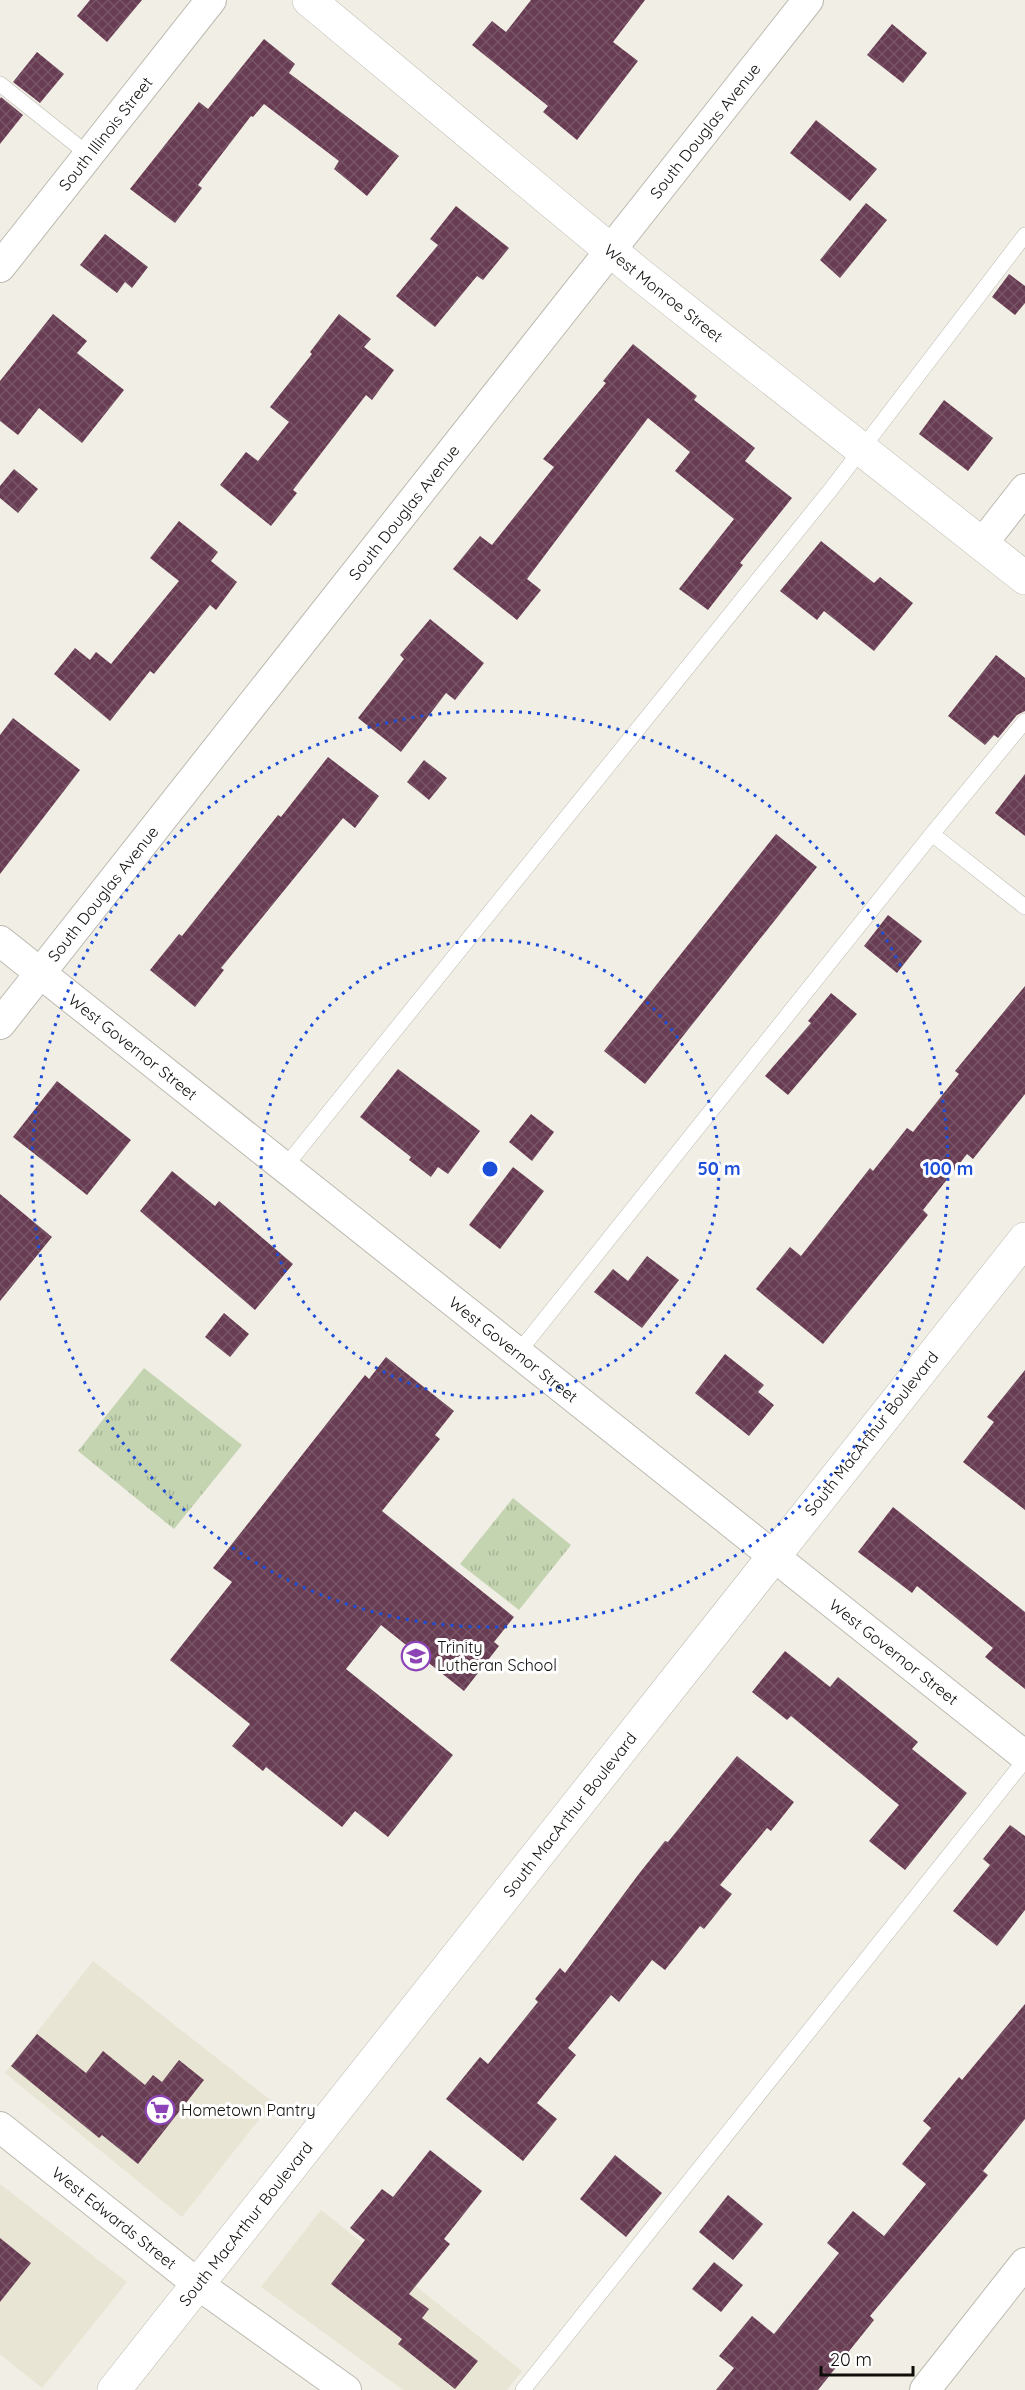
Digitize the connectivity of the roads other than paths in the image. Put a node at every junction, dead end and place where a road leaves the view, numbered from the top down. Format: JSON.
{"nodes":[{"id":1,"x":211,"y":0,"type":"edge"},
{"id":2,"x":309,"y":0,"type":"edge"},
{"id":3,"x":808,"y":0,"type":"edge"},
{"id":4,"x":0,"y":84,"type":"edge"},
{"id":5,"x":89,"y":154,"type":"junction"},
{"id":6,"x":1025,"y":235,"type":"edge"},
{"id":7,"x":611,"y":251,"type":"junction"},
{"id":8,"x":0,"y":267,"type":"edge"},
{"id":9,"x":862,"y":450,"type":"junction"},
{"id":10,"x":1025,"y":489,"type":"edge"},
{"id":11,"x":982,"y":544,"type":"junction"},
{"id":12,"x":1025,"y":578,"type":"edge"},
{"id":13,"x":1025,"y":721,"type":"edge"},
{"id":14,"x":932,"y":834,"type":"junction"},
{"id":15,"x":1025,"y":908,"type":"edge"},
{"id":16,"x":0,"y":941,"type":"edge"},
{"id":17,"x":40,"y":973,"type":"junction"},
{"id":18,"x":0,"y":1024,"type":"edge"},
{"id":19,"x":284,"y":1168,"type":"junction"},
{"id":20,"x":1025,"y":1239,"type":"edge"},
{"id":21,"x":518,"y":1354,"type":"junction"},
{"id":22,"x":775,"y":1558,"type":"junction"},
{"id":23,"x":1025,"y":1758,"type":"edge"},
{"id":24,"x":2,"y":2133,"type":"edge"},
{"id":25,"x":1025,"y":2263,"type":"edge"},
{"id":26,"x":199,"y":2285,"type":"junction"},
{"id":27,"x":114,"y":2390,"type":"edge"},
{"id":28,"x":346,"y":2390,"type":"edge"},
{"id":29,"x":523,"y":2390,"type":"edge"},
{"id":30,"x":925,"y":2390,"type":"edge"}],
"edges":[{"from":1,"to":5,"type":"street","name":"South Illinois Street"},
{"from":2,"to":7,"type":"main road","name":"West Monroe Street"},
{"from":3,"to":7,"type":"street","name":"South Douglas Avenue"},
{"from":4,"to":5,"type":"lane"},
{"from":5,"to":8,"type":"street","name":"South Illinois Street"},
{"from":6,"to":9,"type":"lane"},
{"from":7,"to":9,"type":"main road","name":"West Monroe Street"},
{"from":7,"to":17,"type":"street","name":"South Douglas Avenue"},
{"from":9,"to":11,"type":"main road","name":"West Monroe Street"},
{"from":9,"to":19,"type":"lane"},
{"from":10,"to":11,"type":"street"},
{"from":11,"to":12,"type":"main road","name":"West Monroe Street"},
{"from":13,"to":14,"type":"lane"},
{"from":14,"to":15,"type":"lane"},
{"from":14,"to":21,"type":"lane"},
{"from":16,"to":17,"type":"street","name":"West Governor Street"},
{"from":17,"to":18,"type":"street","name":"South Douglas Avenue"},
{"from":17,"to":19,"type":"street","name":"West Governor Street"},
{"from":19,"to":21,"type":"street","name":"West Governor Street"},
{"from":20,"to":22,"type":"main road","name":"South MacArthur Boulevard"},
{"from":21,"to":22,"type":"street","name":"West Governor Street"},
{"from":22,"to":23,"type":"street","name":"West Governor Street"},
{"from":22,"to":26,"type":"main road","name":"South MacArthur Boulevard"},
{"from":23,"to":29,"type":"lane"},
{"from":24,"to":26,"type":"street","name":"West Edwards Street"},
{"from":25,"to":30,"type":"street"},
{"from":26,"to":27,"type":"main road","name":"South MacArthur Boulevard"},
{"from":26,"to":28,"type":"street","name":"West Edwards Street"}]}
